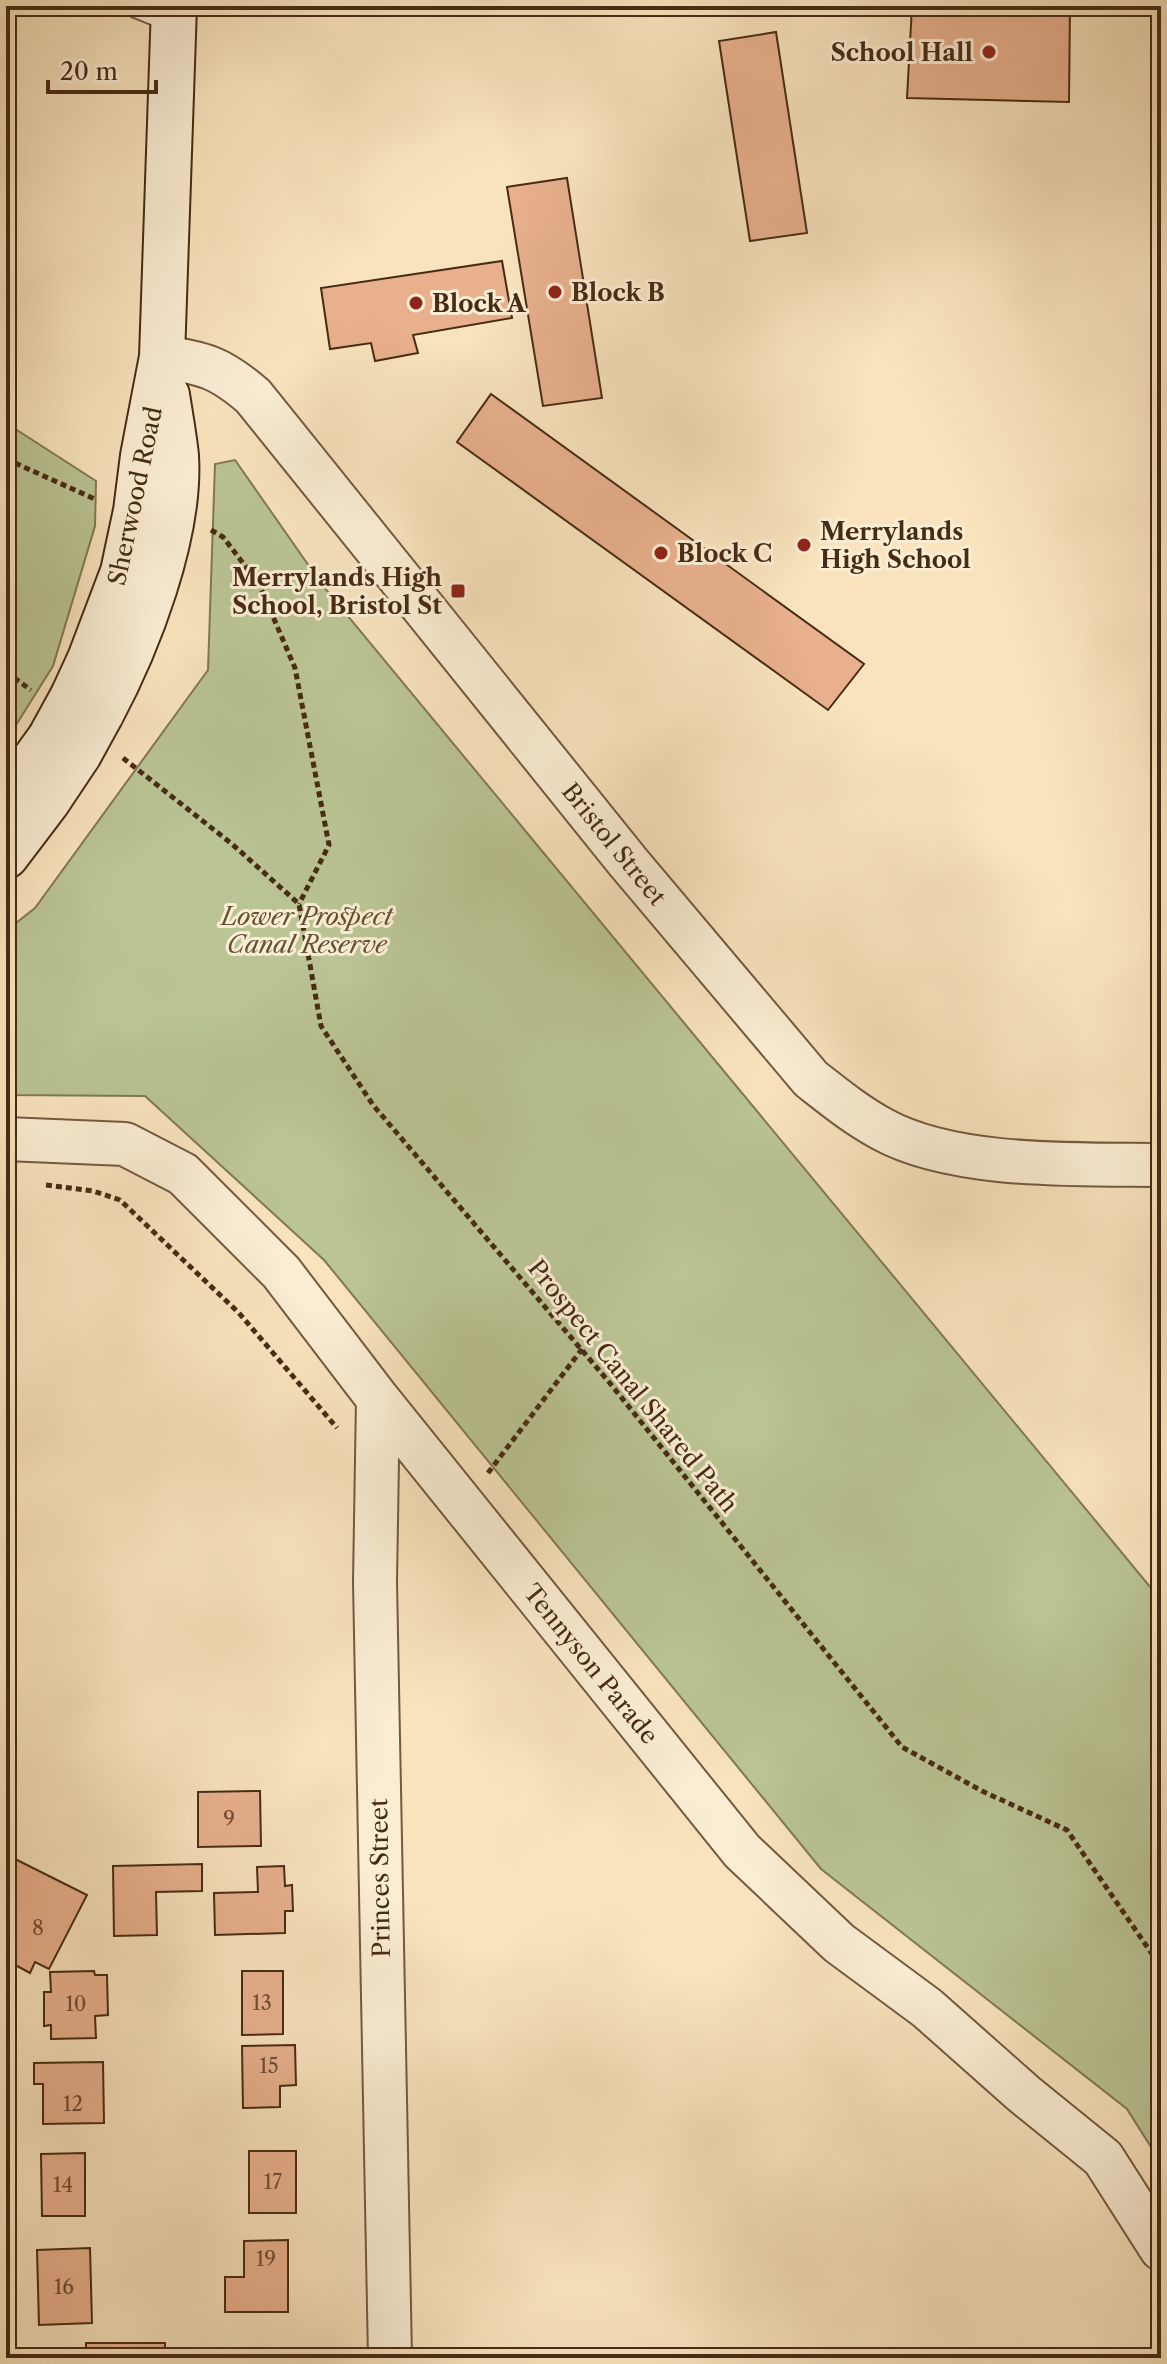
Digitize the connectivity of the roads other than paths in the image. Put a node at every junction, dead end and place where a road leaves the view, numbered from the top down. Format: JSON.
{"nodes":[{"id":1,"x":161,"y":11,"type":"edge"},
{"id":2,"x":162,"y":357,"type":"junction"},
{"id":3,"x":64,"y":746,"type":"junction"},
{"id":4,"x":6,"y":799,"type":"edge"},
{"id":5,"x":6,"y":856,"type":"edge"},
{"id":6,"x":6,"y":1139,"type":"edge"},
{"id":7,"x":1161,"y":1165,"type":"edge"},
{"id":8,"x":378,"y":1399,"type":"junction"},
{"id":9,"x":1161,"y":2249,"type":"edge"},
{"id":10,"x":390,"y":2358,"type":"edge"}],
"edges":[{"from":1,"to":2,"type":"main road","name":"Sherwood Road"},
{"from":2,"to":3,"type":"main road","name":"Sherwood Road","bridge":true},
{"from":2,"to":7,"type":"street","name":"Bristol Street"},
{"from":3,"to":4,"type":"main road","name":"Sherwood Road"},
{"from":3,"to":5,"type":"main road","name":"Sherwood Road"},
{"from":6,"to":8,"type":"street","name":"Tennyson Parade"},
{"from":8,"to":9,"type":"street","name":"Tennyson Parade"},
{"from":8,"to":10,"type":"street","name":"Princes Street"}]}
